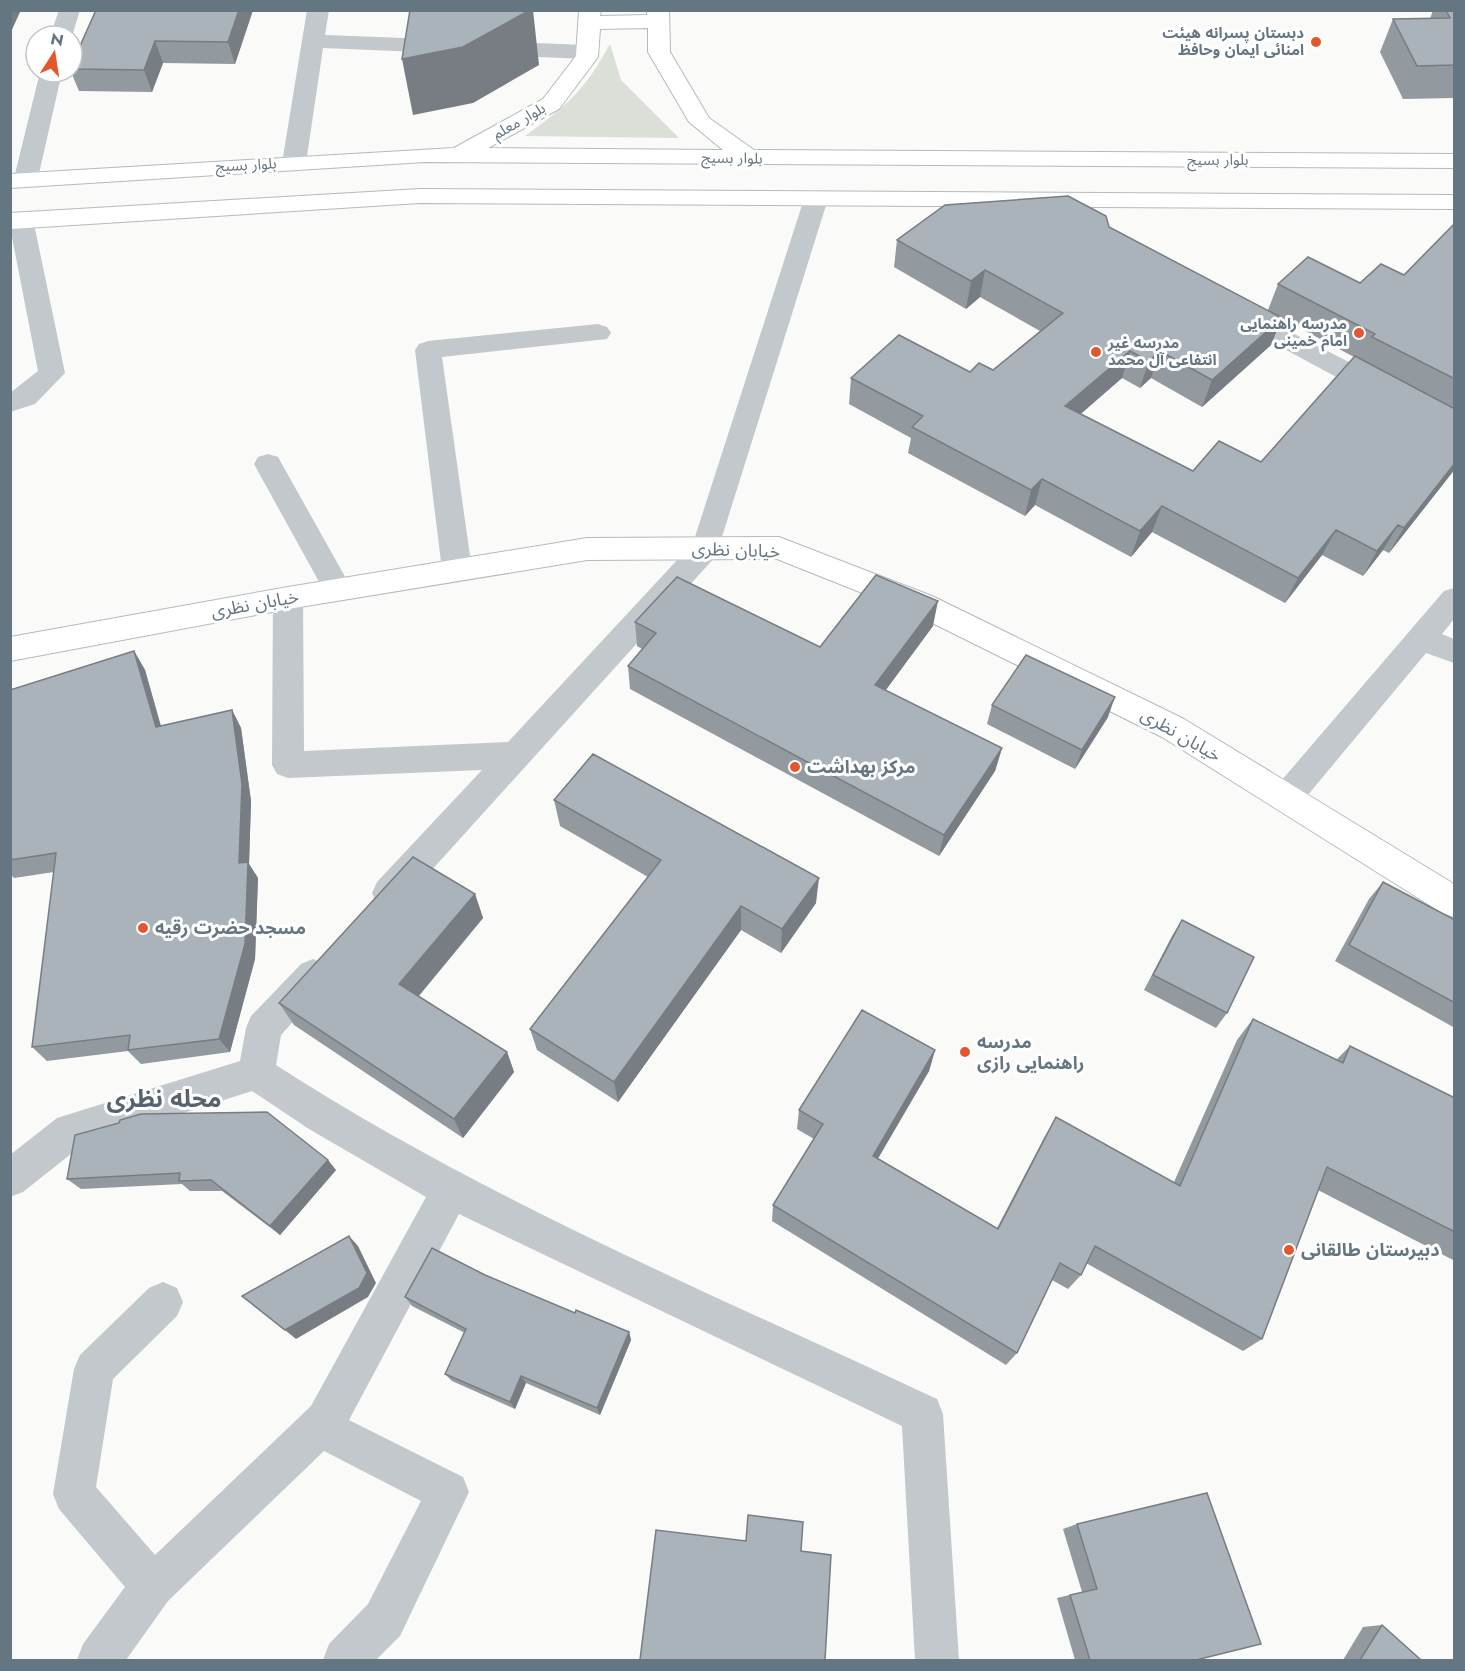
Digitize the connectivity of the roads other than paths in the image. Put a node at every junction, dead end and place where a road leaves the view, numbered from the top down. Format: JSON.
{"nodes":[{"id":1,"x":318,"y":10,"type":"edge"},
{"id":2,"x":658,"y":16,"type":"edge"},
{"id":3,"x":590,"y":17,"type":"edge"},
{"id":4,"x":313,"y":41,"type":"junction"},
{"id":5,"x":587,"y":52,"type":"junction"},
{"id":6,"x":47,"y":84,"type":"edge"},
{"id":7,"x":459,"y":155,"type":"junction"},
{"id":8,"x":750,"y":158,"type":"junction"},
{"id":9,"x":1455,"y":161,"type":"edge"},
{"id":10,"x":294,"y":163,"type":"junction"},
{"id":11,"x":18,"y":179,"type":"edge"},
{"id":12,"x":816,"y":199,"type":"junction"},
{"id":13,"x":1455,"y":202,"type":"edge"},
{"id":14,"x":16,"y":220,"type":"edge"},
{"id":15,"x":1216,"y":301,"type":"edge"},
{"id":16,"x":598,"y":333,"type":"dead end"},
{"id":17,"x":10,"y":403,"type":"edge"},
{"id":18,"x":1455,"y":428,"type":"edge"},
{"id":19,"x":268,"y":464,"type":"dead end"},
{"id":20,"x":706,"y":548,"type":"junction"},
{"id":21,"x":457,"y":570,"type":"junction"},
{"id":22,"x":338,"y":590,"type":"junction"},
{"id":23,"x":288,"y":598,"type":"junction"},
{"id":24,"x":1455,"y":599,"type":"edge"},
{"id":25,"x":1421,"y":638,"type":"junction"},
{"id":26,"x":10,"y":649,"type":"edge"},
{"id":27,"x":1455,"y":651,"type":"edge"},
{"id":28,"x":517,"y":755,"type":"junction"},
{"id":29,"x":1286,"y":798,"type":"junction"},
{"id":30,"x":1455,"y":902,"type":"edge"},
{"id":31,"x":367,"y":917,"type":"edge"},
{"id":32,"x":335,"y":951,"type":"edge"},
{"id":33,"x":256,"y":1073,"type":"junction"},
{"id":34,"x":10,"y":1179,"type":"edge"},
{"id":35,"x":451,"y":1190,"type":"junction"},
{"id":36,"x":163,"y":1302,"type":"dead end"},
{"id":37,"x":320,"y":1427,"type":"junction"},
{"id":38,"x":153,"y":1586,"type":"junction"},
{"id":39,"x":99,"y":1660,"type":"edge"},
{"id":40,"x":345,"y":1660,"type":"edge"},
{"id":41,"x":937,"y":1660,"type":"edge"}],
"edges":[{"from":1,"to":4,"type":"street"},
{"from":2,"to":3,"type":"main road"},
{"from":2,"to":8,"type":"main road"},
{"from":3,"to":5,"type":"main road","name":"بلوار معلم"},
{"from":4,"to":5,"type":"street"},
{"from":4,"to":10,"type":"street"},
{"from":5,"to":7,"type":"main road","name":"بلوار معلم"},
{"from":6,"to":11,"type":"street"},
{"from":7,"to":8,"type":"main road","name":"بلوار بسیج"},
{"from":7,"to":10,"type":"main road","name":"بلوار بسیج"},
{"from":8,"to":9,"type":"main road","name":"بلوار بسیج"},
{"from":10,"to":11,"type":"main road","name":"بلوار بسیج"},
{"from":12,"to":13,"type":"main road"},
{"from":12,"to":14,"type":"main road"},
{"from":12,"to":20,"type":"street"},
{"from":14,"to":17,"type":"street"},
{"from":15,"to":18,"type":"street"},
{"from":16,"to":21,"type":"street"},
{"from":19,"to":22,"type":"street"},
{"from":20,"to":21,"type":"main road","name":"خیابان نظری"},
{"from":20,"to":28,"type":"street"},
{"from":20,"to":29,"type":"main road","name":"خیابان نظری"},
{"from":21,"to":22,"type":"main road","name":"خیابان نظری"},
{"from":22,"to":23,"type":"main road","name":"خیابان نظری"},
{"from":23,"to":26,"type":"main road","name":"خیابان نظری"},
{"from":23,"to":28,"type":"street"},
{"from":24,"to":25,"type":"street"},
{"from":25,"to":27,"type":"street"},
{"from":25,"to":29,"type":"street"},
{"from":28,"to":31,"type":"street"},
{"from":29,"to":30,"type":"main road","name":"خیابان نظری"},
{"from":32,"to":33,"type":"street"},
{"from":33,"to":34,"type":"street"},
{"from":33,"to":35,"type":"street"},
{"from":35,"to":37,"type":"street"},
{"from":35,"to":41,"type":"street"},
{"from":36,"to":38,"type":"street"},
{"from":37,"to":38,"type":"street"},
{"from":37,"to":40,"type":"street"},
{"from":38,"to":39,"type":"street"}]}
